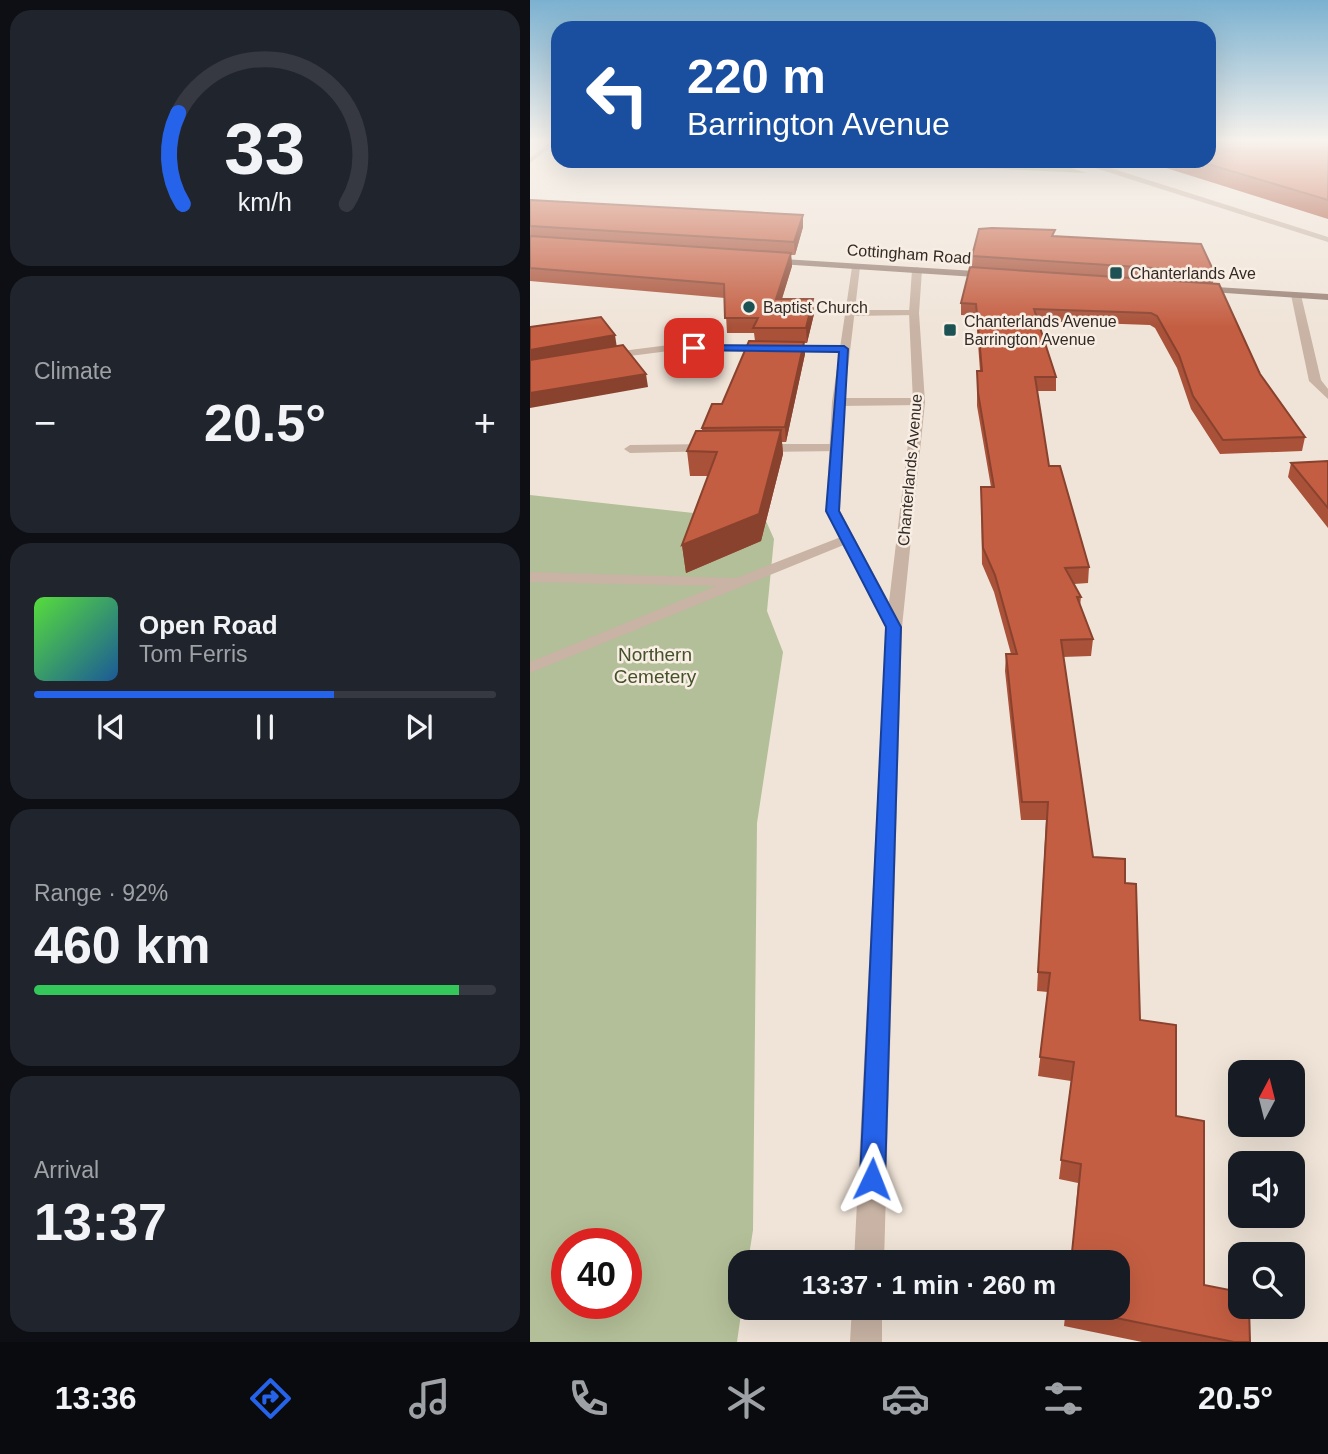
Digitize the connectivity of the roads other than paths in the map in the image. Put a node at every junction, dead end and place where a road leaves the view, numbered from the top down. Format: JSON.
{"nodes":[{"id":1,"x":1212,"y":203,"type":"edge"},
{"id":2,"x":1328,"y":240,"type":"edge"},
{"id":3,"x":760,"y":261,"type":"edge"},
{"id":4,"x":856,"y":267,"type":"junction"},
{"id":5,"x":917,"y":271,"type":"junction"},
{"id":6,"x":998,"y":276,"type":"edge"},
{"id":7,"x":1188,"y":288,"type":"edge"},
{"id":8,"x":1296,"y":295,"type":"junction"},
{"id":9,"x":1328,"y":297,"type":"edge"},
{"id":10,"x":851,"y":313,"type":"junction"},
{"id":11,"x":914,"y":313,"type":"junction"},
{"id":12,"x":844,"y":349,"type":"junction"},
{"id":13,"x":592,"y":358,"type":"edge"},
{"id":14,"x":1328,"y":396,"type":"edge"},
{"id":15,"x":838,"y":402,"type":"junction"},
{"id":16,"x":919,"y":402,"type":"junction"},
{"id":17,"x":837,"y":447,"type":"junction"},
{"id":18,"x":630,"y":449,"type":"dead end"},
{"id":19,"x":846,"y":539,"type":"junction"},
{"id":20,"x":530,"y":577,"type":"edge"},
{"id":21,"x":740,"y":582,"type":"junction"},
{"id":22,"x":893,"y":627,"type":"junction"},
{"id":23,"x":530,"y":668,"type":"edge"},
{"id":24,"x":869,"y":1250,"type":"edge"},
{"id":25,"x":867,"y":1320,"type":"edge"},
{"id":26,"x":866,"y":1342,"type":"edge"}],
"edges":[{"from":1,"to":2,"type":"street"},
{"from":3,"to":4,"type":"main road","name":"Cottingham Road"},
{"from":4,"to":5,"type":"main road","name":"Cottingham Road"},
{"from":4,"to":10,"type":"street"},
{"from":5,"to":6,"type":"main road","name":"Cottingham Road"},
{"from":5,"to":11,"type":"street","name":"Chanterlands Avenue"},
{"from":7,"to":8,"type":"main road"},
{"from":8,"to":9,"type":"main road"},
{"from":8,"to":14,"type":"street"},
{"from":10,"to":11,"type":"street"},
{"from":10,"to":12,"type":"street"},
{"from":11,"to":16,"type":"street","name":"Chanterlands Avenue"},
{"from":12,"to":13,"type":"street"},
{"from":12,"to":15,"type":"street"},
{"from":15,"to":16,"type":"street"},
{"from":15,"to":17,"type":"street"},
{"from":16,"to":22,"type":"street","name":"Chanterlands Avenue"},
{"from":17,"to":18,"type":"street"},
{"from":17,"to":19,"type":"street"},
{"from":19,"to":21,"type":"street"},
{"from":19,"to":22,"type":"street"},
{"from":20,"to":21,"type":"street"},
{"from":21,"to":23,"type":"street"},
{"from":22,"to":24,"type":"street","name":"Chanterlands Avenue"},
{"from":25,"to":26,"type":"street"}]}
